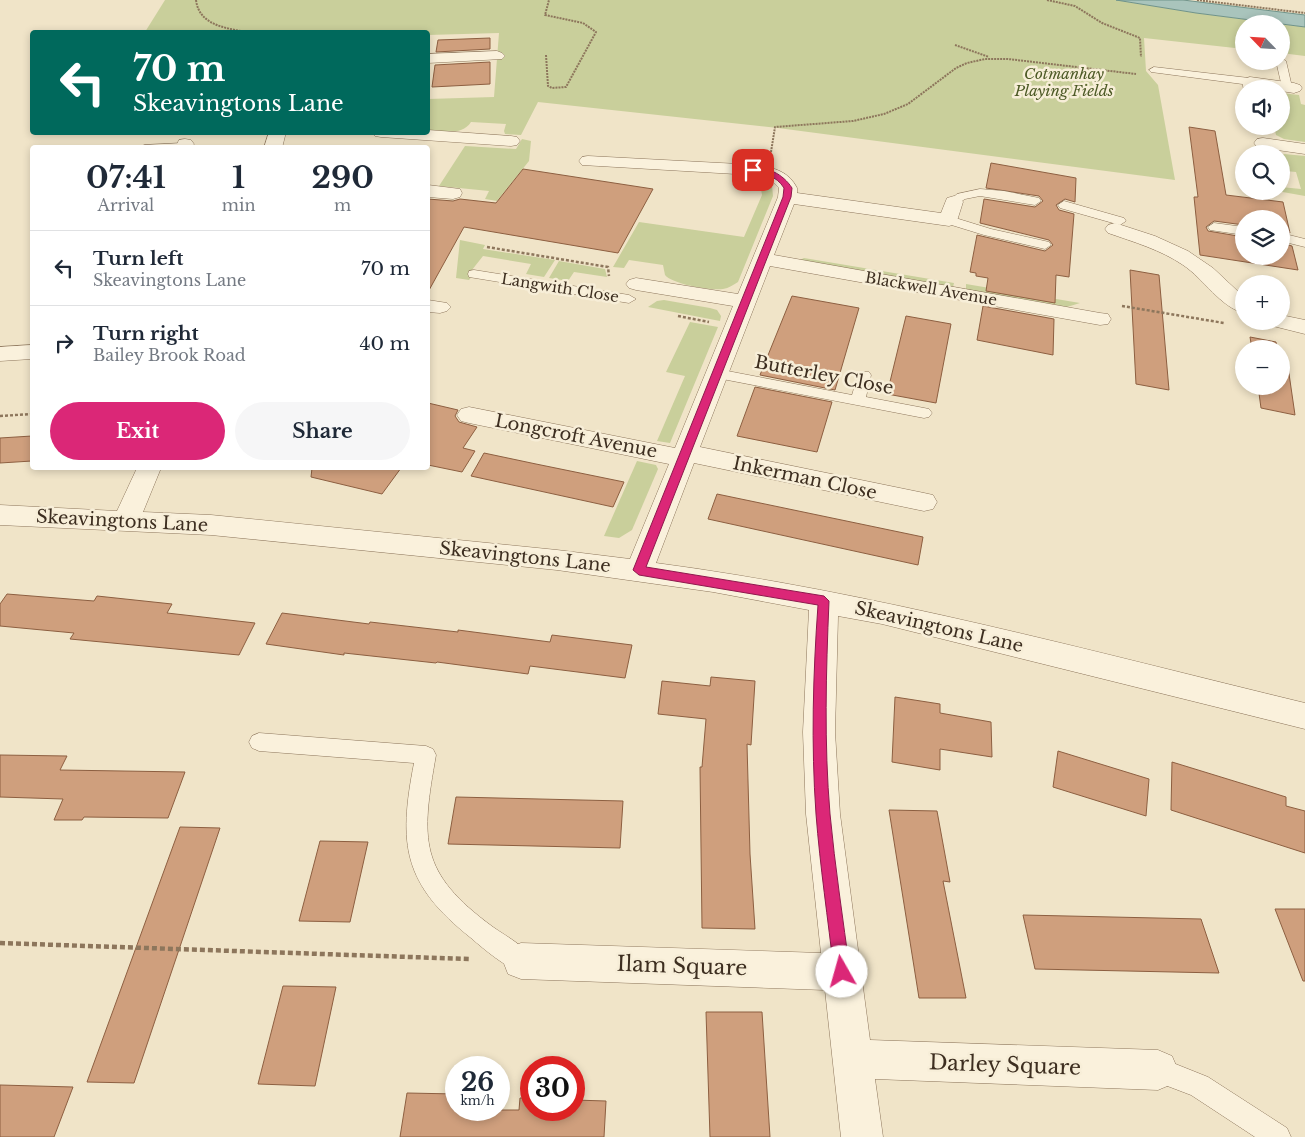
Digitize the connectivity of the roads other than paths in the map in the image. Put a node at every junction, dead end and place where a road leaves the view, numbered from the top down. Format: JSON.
{"nodes":[{"id":1,"x":497,"y":56,"type":"dead end"},
{"id":2,"x":430,"y":59,"type":"edge"},
{"id":3,"x":1154,"y":70,"type":"dead end"},
{"id":4,"x":1284,"y":70,"type":"edge"},
{"id":5,"x":1240,"y":80,"type":"edge"},
{"id":6,"x":1291,"y":87,"type":"edge"},
{"id":7,"x":430,"y":132,"type":"edge"},
{"id":8,"x":511,"y":141,"type":"dead end"},
{"id":9,"x":1290,"y":149,"type":"edge"},
{"id":10,"x":1305,"y":149,"type":"edge"},
{"id":11,"x":588,"y":161,"type":"dead end"},
{"id":12,"x":778,"y":182,"type":"junction"},
{"id":13,"x":430,"y":191,"type":"edge"},
{"id":14,"x":453,"y":193,"type":"dead end"},
{"id":15,"x":1035,"y":201,"type":"dead end"},
{"id":16,"x":954,"y":202,"type":"joint"},
{"id":17,"x":1064,"y":205,"type":"dead end"},
{"id":18,"x":949,"y":220,"type":"junction"},
{"id":19,"x":1116,"y":227,"type":"joint"},
{"id":20,"x":1214,"y":227,"type":"dead end"},
{"id":21,"x":1235,"y":230,"type":"edge"},
{"id":22,"x":1290,"y":239,"type":"edge"},
{"id":23,"x":1305,"y":243,"type":"edge"},
{"id":24,"x":1045,"y":245,"type":"dead end"},
{"id":25,"x":763,"y":259,"type":"junction"},
{"id":26,"x":474,"y":274,"type":"dead end"},
{"id":27,"x":636,"y":285,"type":"joint"},
{"id":28,"x":746,"y":302,"type":"junction"},
{"id":29,"x":1235,"y":302,"type":"edge"},
{"id":30,"x":1290,"y":323,"type":"edge"},
{"id":31,"x":1305,"y":327,"type":"edge"},
{"id":32,"x":1099,"y":341,"type":"dead end"},
{"id":33,"x":30,"y":352,"type":"edge"},
{"id":34,"x":0,"y":354,"type":"edge"},
{"id":35,"x":717,"y":374,"type":"junction"},
{"id":36,"x":864,"y":375,"type":"dead end"},
{"id":37,"x":858,"y":400,"type":"junction"},
{"id":38,"x":924,"y":413,"type":"dead end"},
{"id":39,"x":469,"y":415,"type":"dead end"},
{"id":40,"x":685,"y":456,"type":"junction"},
{"id":41,"x":148,"y":470,"type":"edge"},
{"id":42,"x":924,"y":502,"type":"dead end"},
{"id":43,"x":0,"y":515,"type":"edge"},
{"id":44,"x":126,"y":520,"type":"junction"},
{"id":45,"x":639,"y":570,"type":"junction"},
{"id":46,"x":824,"y":601,"type":"junction"},
{"id":47,"x":1305,"y":716,"type":"edge"},
{"id":48,"x":259,"y":742,"type":"dead end"},
{"id":49,"x":521,"y":961,"type":"joint"},
{"id":50,"x":842,"y":972,"type":"junction"},
{"id":51,"x":853,"y":1059,"type":"junction"},
{"id":52,"x":1158,"y":1070,"type":"joint"},
{"id":53,"x":862,"y":1137,"type":"edge"},
{"id":54,"x":1278,"y":1137,"type":"edge"}],
"edges":[{"from":1,"to":2,"type":"street"},
{"from":3,"to":5,"type":"lane"},
{"from":4,"to":6,"type":"lane"},
{"from":7,"to":8,"type":"street"},
{"from":9,"to":10,"type":"street"},
{"from":11,"to":12,"type":"street"},
{"from":12,"to":18,"type":"street"},
{"from":12,"to":25,"type":"street"},
{"from":13,"to":14,"type":"street"},
{"from":15,"to":16,"type":"lane"},
{"from":16,"to":18,"type":"street"},
{"from":17,"to":19,"type":"lane"},
{"from":18,"to":24,"type":"lane"},
{"from":19,"to":29,"type":"street"},
{"from":20,"to":21,"type":"lane"},
{"from":22,"to":23,"type":"lane"},
{"from":25,"to":28,"type":"street"},
{"from":25,"to":32,"type":"street","name":"Blackwell Avenue"},
{"from":26,"to":27,"type":"lane","name":"Langwith Close"},
{"from":27,"to":28,"type":"street","name":"Langwith Close"},
{"from":28,"to":35,"type":"street"},
{"from":30,"to":31,"type":"street"},
{"from":33,"to":34,"type":"street"},
{"from":35,"to":37,"type":"lane","name":"Butterley Close"},
{"from":35,"to":40,"type":"street"},
{"from":36,"to":37,"type":"lane"},
{"from":37,"to":38,"type":"lane","name":"Butterley Close"},
{"from":39,"to":40,"type":"street","name":"Longcroft Avenue"},
{"from":40,"to":42,"type":"street","name":"Inkerman Close"},
{"from":40,"to":45,"type":"street"},
{"from":41,"to":44,"type":"street"},
{"from":43,"to":44,"type":"street","name":"Skeavingtons Lane"},
{"from":44,"to":45,"type":"street","name":"Skeavingtons Lane"},
{"from":45,"to":46,"type":"street","name":"Skeavingtons Lane"},
{"from":46,"to":47,"type":"street","name":"Skeavingtons Lane"},
{"from":46,"to":50,"type":"street"},
{"from":48,"to":49,"type":"lane"},
{"from":49,"to":50,"type":"street","name":"Ilam Square"},
{"from":50,"to":51,"type":"street"},
{"from":51,"to":52,"type":"street","name":"Darley Square"},
{"from":51,"to":53,"type":"street"},
{"from":52,"to":54,"type":"lane"}]}
